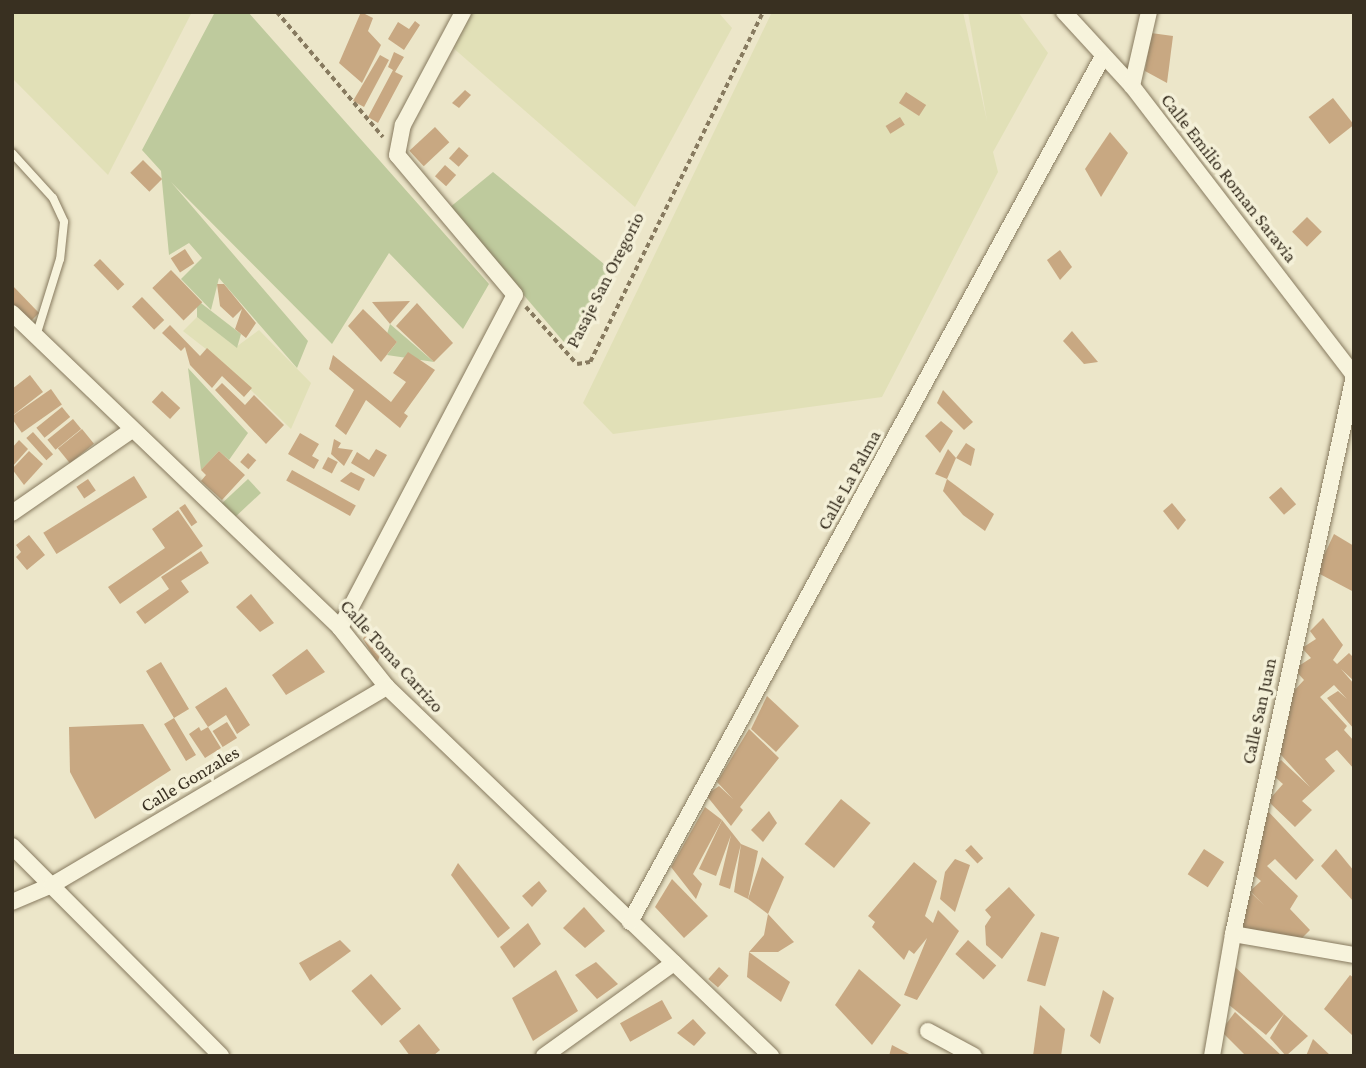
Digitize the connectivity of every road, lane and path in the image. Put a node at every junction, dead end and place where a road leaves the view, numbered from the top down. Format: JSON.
{"nodes":[{"id":1,"x":277,"y":12,"type":"edge"},
{"id":2,"x":463,"y":12,"type":"edge"},
{"id":3,"x":763,"y":12,"type":"edge"},
{"id":4,"x":1064,"y":12,"type":"edge"},
{"id":5,"x":1149,"y":12,"type":"edge"},
{"id":6,"x":1102,"y":58,"type":"junction"},
{"id":7,"x":1132,"y":86,"type":"junction"},
{"id":8,"x":12,"y":153,"type":"edge"},
{"id":9,"x":397,"y":155,"type":"junction"},
{"id":10,"x":515,"y":295,"type":"junction"},
{"id":11,"x":12,"y":313,"type":"edge"},
{"id":12,"x":36,"y":336,"type":"junction"},
{"id":13,"x":1354,"y":375,"type":"edge"},
{"id":14,"x":132,"y":430,"type":"junction"},
{"id":15,"x":12,"y":513,"type":"edge"},
{"id":16,"x":340,"y":628,"type":"junction"},
{"id":17,"x":387,"y":687,"type":"junction"},
{"id":18,"x":12,"y":846,"type":"edge"},
{"id":19,"x":52,"y":885,"type":"junction"},
{"id":20,"x":12,"y":902,"type":"edge"},
{"id":21,"x":630,"y":922,"type":"junction"},
{"id":22,"x":1233,"y":934,"type":"junction"},
{"id":23,"x":1354,"y":955,"type":"edge"},
{"id":24,"x":674,"y":963,"type":"junction"},
{"id":25,"x":928,"y":1031,"type":"dead end"},
{"id":26,"x":212,"y":1053,"type":"edge"},
{"id":27,"x":544,"y":1056,"type":"edge"},
{"id":28,"x":771,"y":1056,"type":"edge"},
{"id":29,"x":974,"y":1056,"type":"edge"},
{"id":30,"x":1212,"y":1056,"type":"edge"}],
"edges":[{"from":1,"to":9,"type":"path"},
{"from":2,"to":9,"type":"street"},
{"from":3,"to":10,"type":"path","name":"Pasaje San Oregorio"},
{"from":4,"to":6,"type":"street","name":"Calle Emilio Roman Saravia"},
{"from":5,"to":7,"type":"street"},
{"from":6,"to":7,"type":"street","name":"Calle Emilio Roman Saravia"},
{"from":6,"to":21,"type":"street","name":"Calle La Palma"},
{"from":7,"to":13,"type":"street","name":"Calle Emilio Roman Saravia"},
{"from":8,"to":12,"type":"lane"},
{"from":9,"to":10,"type":"street"},
{"from":10,"to":16,"type":"street"},
{"from":11,"to":12,"type":"street","name":"Calle Toma Carrizo"},
{"from":12,"to":14,"type":"street","name":"Calle Toma Carrizo"},
{"from":13,"to":22,"type":"street","name":"Calle San Juan"},
{"from":14,"to":15,"type":"street"},
{"from":14,"to":16,"type":"street","name":"Calle Toma Carrizo"},
{"from":16,"to":17,"type":"street","name":"Calle Toma Carrizo"},
{"from":17,"to":19,"type":"street","name":"Calle Gonzales"},
{"from":17,"to":21,"type":"street","name":"Calle Toma Carrizo"},
{"from":18,"to":19,"type":"street"},
{"from":19,"to":20,"type":"street","name":"Calle Gonzales"},
{"from":19,"to":26,"type":"street"},
{"from":21,"to":24,"type":"street","name":"Calle Toma Carrizo"},
{"from":22,"to":23,"type":"street"},
{"from":22,"to":30,"type":"street","name":"Calle San Juan"},
{"from":24,"to":27,"type":"street"},
{"from":24,"to":28,"type":"street","name":"Calle Toma Carrizo"},
{"from":25,"to":29,"type":"street"}]}
